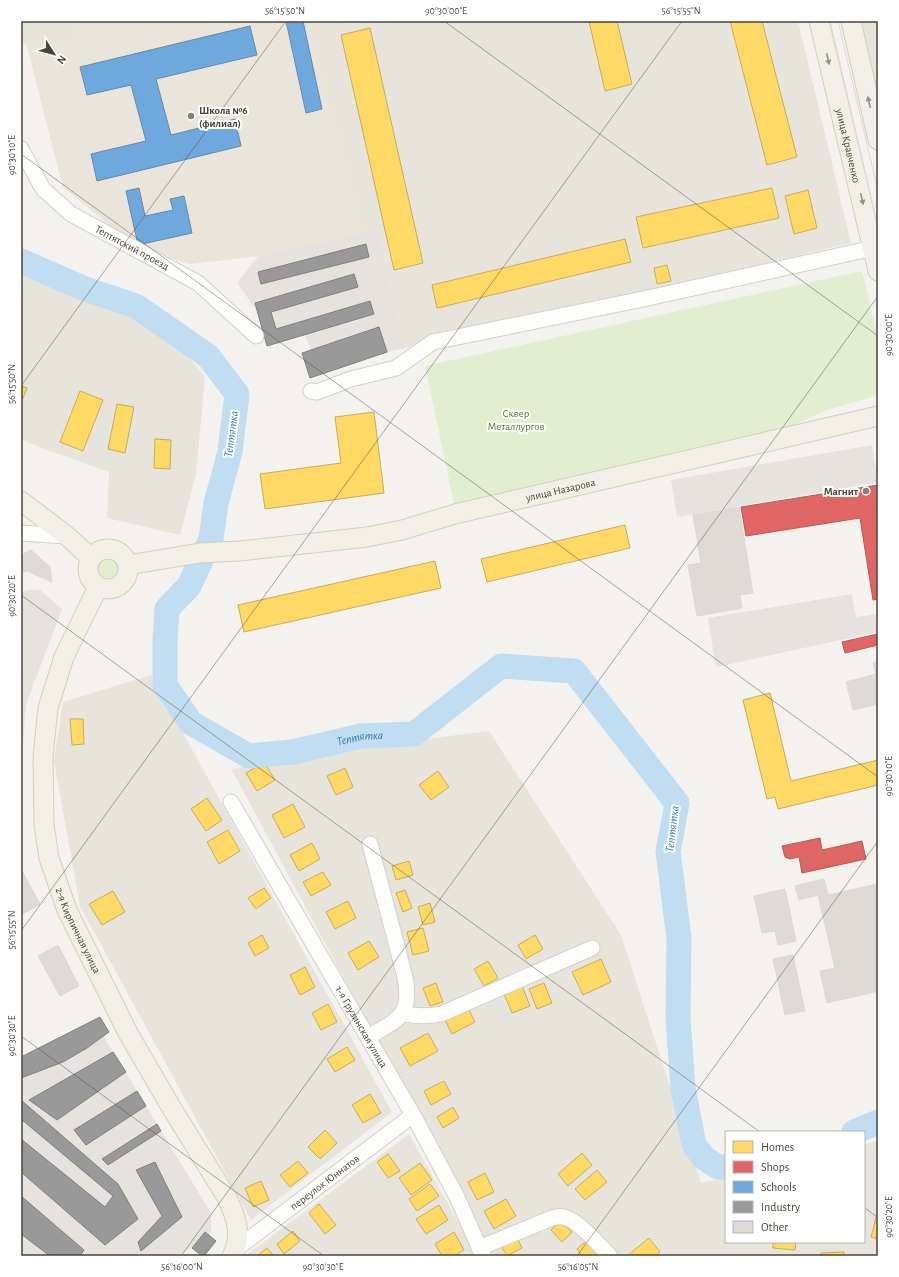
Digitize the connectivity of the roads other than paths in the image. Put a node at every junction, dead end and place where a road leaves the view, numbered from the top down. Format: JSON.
{"nodes":[{"id":1,"x":819,"y":21,"type":"edge"},
{"id":2,"x":851,"y":21,"type":"edge"},
{"id":3,"x":878,"y":140,"type":"edge"},
{"id":4,"x":21,"y":149,"type":"edge"},
{"id":5,"x":876,"y":247,"type":"edge"},
{"id":6,"x":878,"y":271,"type":"edge"},
{"id":7,"x":256,"y":336,"type":"dead end"},
{"id":8,"x":311,"y":390,"type":"dead end"},
{"id":9,"x":878,"y":416,"type":"edge"},
{"id":10,"x":21,"y":501,"type":"edge"},
{"id":11,"x":21,"y":533,"type":"edge"},
{"id":12,"x":67,"y":536,"type":"junction"},
{"id":13,"x":91,"y":558,"type":"junction"},
{"id":14,"x":128,"y":565,"type":"junction"},
{"id":15,"x":98,"y":587,"type":"junction"},
{"id":16,"x":231,"y":802,"type":"dead end"},
{"id":17,"x":370,"y":844,"type":"dead end"},
{"id":18,"x":592,"y":948,"type":"dead end"},
{"id":19,"x":403,"y":1014,"type":"junction"},
{"id":20,"x":368,"y":1037,"type":"junction"},
{"id":21,"x":413,"y":1115,"type":"junction"},
{"id":22,"x":481,"y":1252,"type":"edge"},
{"id":23,"x":234,"y":1253,"type":"edge"},
{"id":24,"x":610,"y":1256,"type":"edge"}],
"edges":[{"from":1,"to":5,"type":"main road","name":"улица Кравченко","one_way":true},
{"from":3,"to":2,"type":"main road","one_way":true},
{"from":4,"to":7,"type":"street","name":"Тептятский проезд"},
{"from":5,"to":6,"type":"main road","name":"улица Кравченко"},
{"from":5,"to":8,"type":"street"},
{"from":9,"to":14,"type":"main road","name":"улица Назарова"},
{"from":10,"to":12,"type":"main road"},
{"from":11,"to":12,"type":"street"},
{"from":12,"to":13,"type":"main road"},
{"from":13,"to":14,"type":"main road"},
{"from":13,"to":15,"type":"main road"},
{"from":14,"to":15,"type":"main road"},
{"from":15,"to":23,"type":"main road","name":"2-я Кирпичная улица"},
{"from":16,"to":20,"type":"street","name":"1-я Грузинская улица"},
{"from":17,"to":19,"type":"street"},
{"from":18,"to":19,"type":"street"},
{"from":19,"to":20,"type":"street"},
{"from":20,"to":21,"type":"street","name":"1-я Грузинская улица"},
{"from":21,"to":22,"type":"street","name":"1-я Грузинская улица"},
{"from":21,"to":23,"type":"street","name":"переулок Юннатов"},
{"from":22,"to":24,"type":"street"}]}
